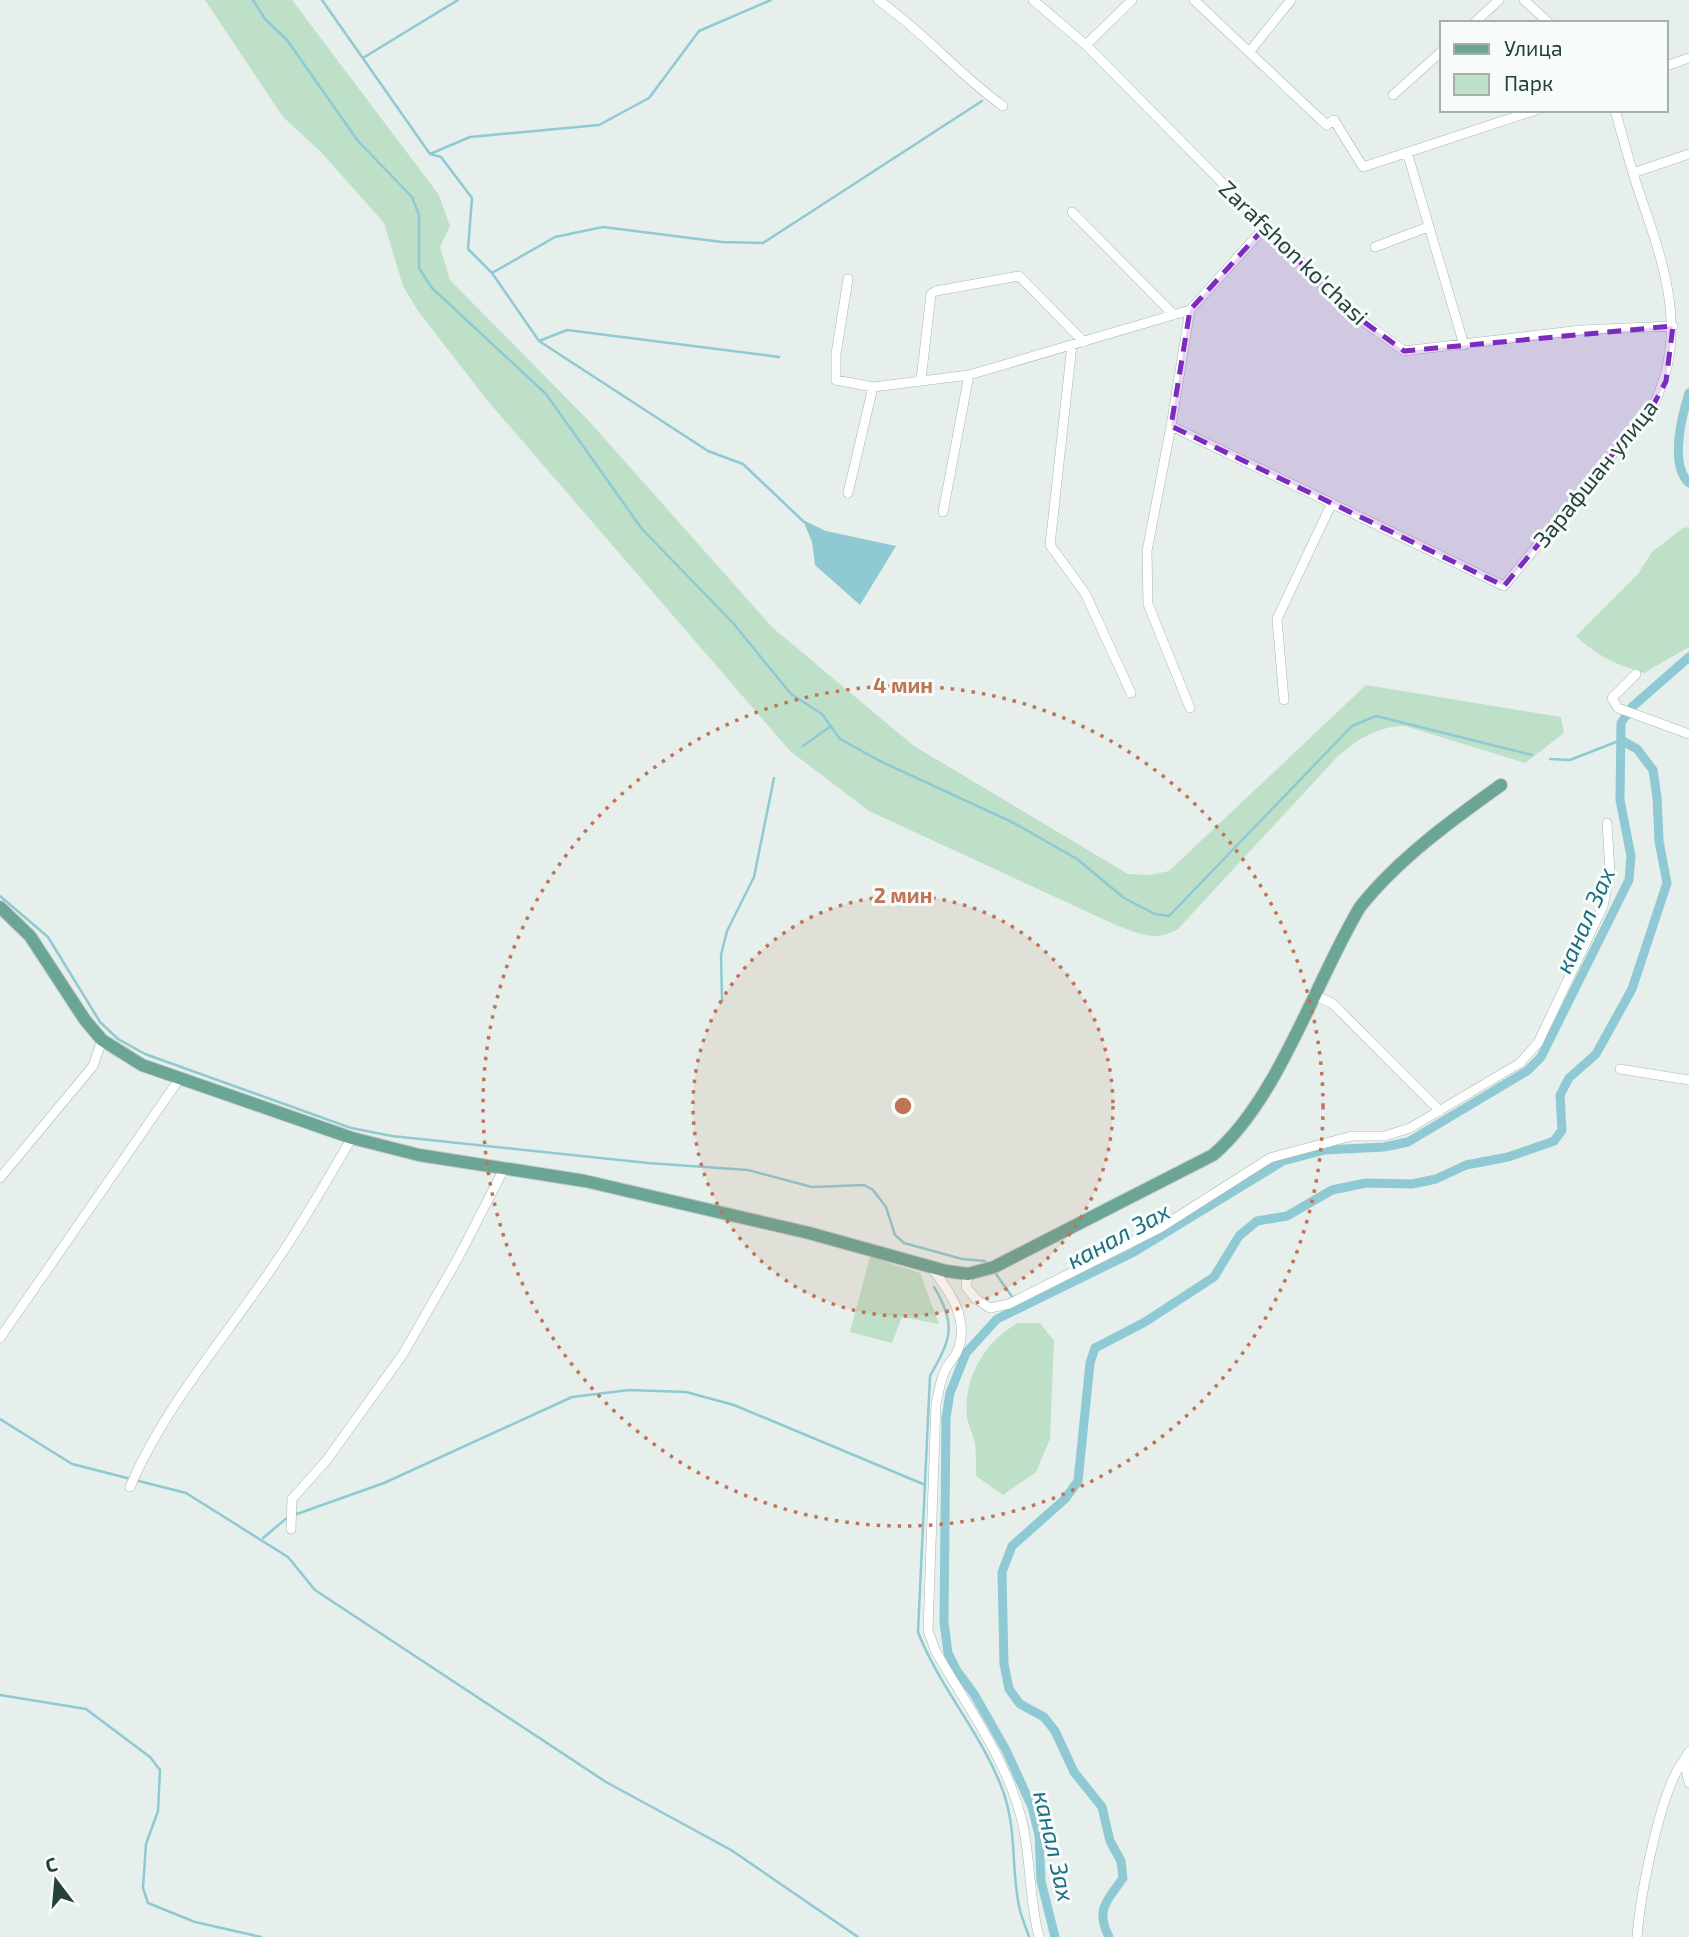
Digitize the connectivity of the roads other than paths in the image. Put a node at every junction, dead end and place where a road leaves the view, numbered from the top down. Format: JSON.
{"nodes":[{"id":1,"x":878,"y":0,"type":"edge"},
{"id":2,"x":1033,"y":0,"type":"edge"},
{"id":3,"x":1132,"y":0,"type":"edge"},
{"id":4,"x":1194,"y":0,"type":"edge"},
{"id":5,"x":1291,"y":0,"type":"edge"},
{"id":6,"x":1499,"y":0,"type":"edge"},
{"id":7,"x":1524,"y":0,"type":"edge"},
{"id":8,"x":1476,"y":21,"type":"edge"},
{"id":9,"x":1547,"y":21,"type":"edge"},
{"id":10,"x":1086,"y":45,"type":"junction"},
{"id":11,"x":1250,"y":51,"type":"junction"},
{"id":12,"x":1440,"y":53,"type":"edge"},
{"id":13,"x":1689,"y":58,"type":"edge"},
{"id":14,"x":1668,"y":65,"type":"edge"},
{"id":15,"x":1393,"y":95,"type":"dead end"},
{"id":16,"x":1003,"y":106,"type":"dead end"},
{"id":17,"x":1530,"y":112,"type":"edge"},
{"id":18,"x":1616,"y":112,"type":"edge"},
{"id":19,"x":1407,"y":152,"type":"junction"},
{"id":20,"x":1689,"y":154,"type":"edge"},
{"id":21,"x":1633,"y":173,"type":"junction"},
{"id":22,"x":1072,"y":212,"type":"dead end"},
{"id":23,"x":1265,"y":227,"type":"junction"},
{"id":24,"x":1428,"y":227,"type":"junction"},
{"id":25,"x":1376,"y":247,"type":"dead end"},
{"id":26,"x":848,"y":279,"type":"dead end"},
{"id":27,"x":1190,"y":310,"type":"junction"},
{"id":28,"x":1174,"y":315,"type":"junction"},
{"id":29,"x":1673,"y":326,"type":"junction"},
{"id":30,"x":1084,"y":342,"type":"junction"},
{"id":31,"x":1072,"y":345,"type":"junction"},
{"id":32,"x":1464,"y":345,"type":"junction"},
{"id":33,"x":969,"y":375,"type":"junction"},
{"id":34,"x":921,"y":380,"type":"junction"},
{"id":35,"x":873,"y":387,"type":"junction"},
{"id":36,"x":1171,"y":426,"type":"junction"},
{"id":37,"x":848,"y":493,"type":"dead end"},
{"id":38,"x":1331,"y":505,"type":"junction"},
{"id":39,"x":943,"y":512,"type":"dead end"},
{"id":40,"x":1636,"y":674,"type":"dead end"},
{"id":41,"x":1130,"y":693,"type":"dead end"},
{"id":42,"x":1284,"y":700,"type":"dead end"},
{"id":43,"x":1191,"y":708,"type":"dead end"},
{"id":44,"x":1689,"y":734,"type":"edge"},
{"id":45,"x":1501,"y":785,"type":"dead end"},
{"id":46,"x":1607,"y":823,"type":"dead end"},
{"id":47,"x":0,"y":907,"type":"edge"},
{"id":48,"x":1313,"y":995,"type":"junction"},
{"id":49,"x":102,"y":1040,"type":"junction"},
{"id":50,"x":1620,"y":1069,"type":"dead end"},
{"id":51,"x":180,"y":1078,"type":"junction"},
{"id":52,"x":1689,"y":1080,"type":"edge"},
{"id":53,"x":1440,"y":1111,"type":"junction"},
{"id":54,"x":352,"y":1138,"type":"junction"},
{"id":55,"x":505,"y":1167,"type":"junction"},
{"id":56,"x":0,"y":1178,"type":"edge"},
{"id":57,"x":929,"y":1265,"type":"junction"},
{"id":58,"x":967,"y":1281,"type":"junction"},
{"id":59,"x":947,"y":1288,"type":"junction"},
{"id":60,"x":0,"y":1338,"type":"edge"},
{"id":61,"x":130,"y":1487,"type":"dead end"},
{"id":62,"x":291,"y":1529,"type":"dead end"},
{"id":63,"x":1687,"y":1756,"type":"edge"},
{"id":64,"x":1689,"y":1783,"type":"edge"},
{"id":65,"x":1039,"y":1937,"type":"edge"},
{"id":66,"x":1637,"y":1937,"type":"edge"}],
"edges":[{"from":1,"to":16,"type":"street"},
{"from":2,"to":10,"type":"street","name":"Zarafshon ko'chasi"},
{"from":3,"to":10,"type":"street"},
{"from":4,"to":11,"type":"street"},
{"from":5,"to":11,"type":"street"},
{"from":6,"to":8,"type":"street"},
{"from":7,"to":9,"type":"street"},
{"from":10,"to":23,"type":"street","name":"Zarafshon ko'chasi"},
{"from":11,"to":19,"type":"street"},
{"from":12,"to":15,"type":"street"},
{"from":13,"to":14,"type":"street"},
{"from":17,"to":19,"type":"street"},
{"from":18,"to":21,"type":"street","name":"Зарафшан улица"},
{"from":19,"to":24,"type":"street"},
{"from":20,"to":21,"type":"street"},
{"from":21,"to":29,"type":"street","name":"Зарафшан улица"},
{"from":22,"to":28,"type":"street"},
{"from":23,"to":27,"type":"street"},
{"from":23,"to":32,"type":"street","name":"Zarafshon ko'chasi"},
{"from":24,"to":25,"type":"street"},
{"from":24,"to":32,"type":"street"},
{"from":26,"to":35,"type":"street"},
{"from":27,"to":28,"type":"street"},
{"from":27,"to":36,"type":"street"},
{"from":28,"to":30,"type":"street"},
{"from":29,"to":32,"type":"street","name":"Zarafshon ko'chasi"},
{"from":29,"to":38,"type":"street","name":"Зарафшан улица"},
{"from":30,"to":31,"type":"street"},
{"from":30,"to":34,"type":"street"},
{"from":31,"to":33,"type":"street"},
{"from":31,"to":41,"type":"street"},
{"from":33,"to":34,"type":"street"},
{"from":33,"to":39,"type":"street"},
{"from":34,"to":35,"type":"street"},
{"from":35,"to":37,"type":"street"},
{"from":36,"to":38,"type":"street"},
{"from":36,"to":43,"type":"street"},
{"from":38,"to":42,"type":"street"},
{"from":40,"to":44,"type":"street"},
{"from":45,"to":48,"type":"main road"},
{"from":46,"to":53,"type":"street"},
{"from":47,"to":49,"type":"main road"},
{"from":48,"to":53,"type":"street"},
{"from":48,"to":58,"type":"main road"},
{"from":49,"to":51,"type":"main road"},
{"from":49,"to":56,"type":"street"},
{"from":50,"to":52,"type":"street"},
{"from":51,"to":54,"type":"main road"},
{"from":51,"to":60,"type":"street"},
{"from":53,"to":58,"type":"street"},
{"from":54,"to":55,"type":"main road"},
{"from":54,"to":61,"type":"street"},
{"from":55,"to":57,"type":"main road"},
{"from":55,"to":62,"type":"street"},
{"from":57,"to":58,"type":"main road"},
{"from":57,"to":59,"type":"street"},
{"from":58,"to":59,"type":"street"},
{"from":59,"to":65,"type":"street"},
{"from":63,"to":64,"type":"street"},
{"from":63,"to":66,"type":"street"}]}
